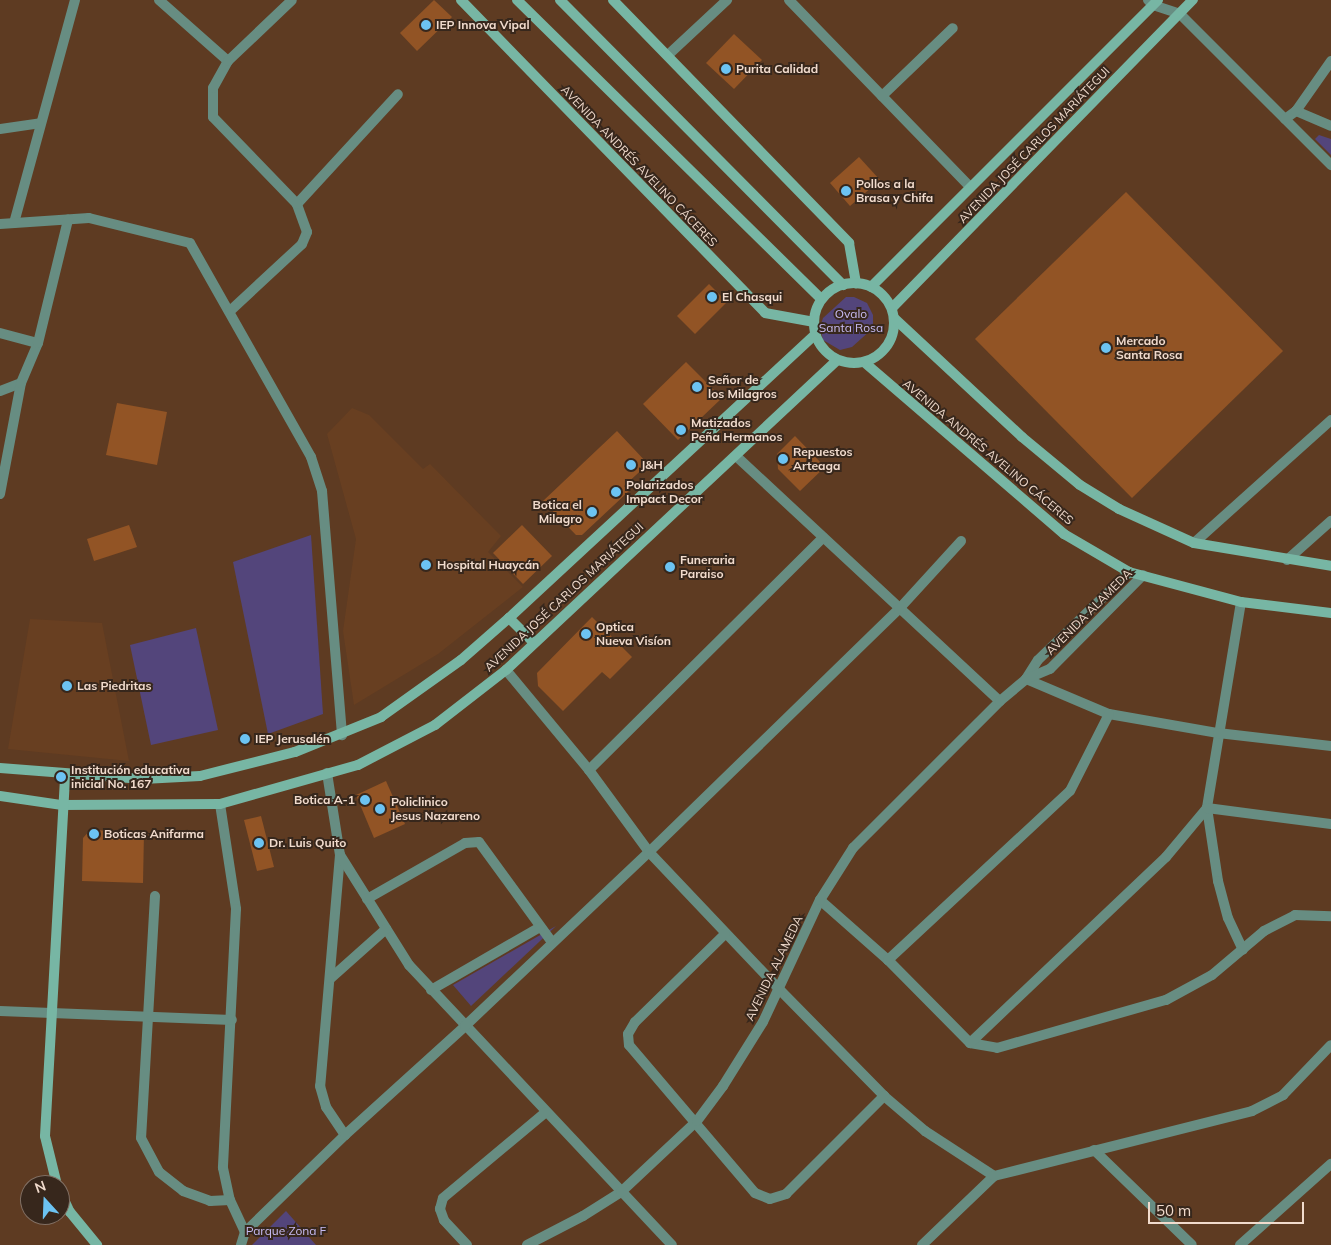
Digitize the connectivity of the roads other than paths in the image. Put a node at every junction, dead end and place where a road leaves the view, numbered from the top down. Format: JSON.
{"nodes":[{"id":1,"x":75,"y":0,"type":"edge"},
{"id":2,"x":159,"y":0,"type":"edge"},
{"id":3,"x":292,"y":0,"type":"edge"},
{"id":4,"x":461,"y":0,"type":"edge"},
{"id":5,"x":517,"y":0,"type":"edge"},
{"id":6,"x":560,"y":0,"type":"edge"},
{"id":7,"x":613,"y":0,"type":"edge"},
{"id":8,"x":727,"y":0,"type":"edge"},
{"id":9,"x":789,"y":0,"type":"edge"},
{"id":10,"x":1194,"y":0,"type":"edge"},
{"id":11,"x":1153,"y":2,"type":"edge"},
{"id":12,"x":1180,"y":14,"type":"junction"},
{"id":13,"x":953,"y":28,"type":"dead end"},
{"id":14,"x":668,"y":55,"type":"junction"},
{"id":15,"x":228,"y":61,"type":"junction"},
{"id":16,"x":1331,"y":61,"type":"edge"},
{"id":17,"x":398,"y":94,"type":"dead end"},
{"id":18,"x":882,"y":96,"type":"junction"},
{"id":19,"x":1296,"y":111,"type":"junction"},
{"id":20,"x":1285,"y":119,"type":"junction"},
{"id":21,"x":41,"y":124,"type":"junction"},
{"id":22,"x":1331,"y":126,"type":"edge"},
{"id":23,"x":0,"y":129,"type":"edge"},
{"id":24,"x":1331,"y":165,"type":"edge"},
{"id":25,"x":970,"y":186,"type":"junction"},
{"id":26,"x":297,"y":204,"type":"junction"},
{"id":27,"x":68,"y":220,"type":"junction"},
{"id":28,"x":14,"y":223,"type":"junction"},
{"id":29,"x":0,"y":224,"type":"edge"},
{"id":30,"x":856,"y":283,"type":"junction"},
{"id":31,"x":842,"y":284,"type":"junction"},
{"id":32,"x":871,"y":287,"type":"junction"},
{"id":33,"x":822,"y":299,"type":"junction"},
{"id":34,"x":230,"y":311,"type":"junction"},
{"id":35,"x":893,"y":313,"type":"junction"},
{"id":36,"x":814,"y":322,"type":"junction"},
{"id":37,"x":0,"y":333,"type":"edge"},
{"id":38,"x":815,"y":334,"type":"junction"},
{"id":39,"x":38,"y":343,"type":"junction"},
{"id":40,"x":837,"y":360,"type":"junction"},
{"id":41,"x":864,"y":362,"type":"junction"},
{"id":42,"x":22,"y":383,"type":"junction"},
{"id":43,"x":0,"y":391,"type":"edge"},
{"id":44,"x":1331,"y":420,"type":"edge"},
{"id":45,"x":736,"y":456,"type":"junction"},
{"id":46,"x":0,"y":494,"type":"edge"},
{"id":47,"x":1331,"y":521,"type":"edge"},
{"id":48,"x":824,"y":538,"type":"junction"},
{"id":49,"x":961,"y":541,"type":"dead end"},
{"id":50,"x":1194,"y":543,"type":"junction"},
{"id":51,"x":1287,"y":560,"type":"junction"},
{"id":52,"x":1331,"y":566,"type":"edge"},
{"id":53,"x":1128,"y":572,"type":"junction"},
{"id":54,"x":1143,"y":575,"type":"junction"},
{"id":55,"x":1241,"y":602,"type":"junction"},
{"id":56,"x":899,"y":609,"type":"junction"},
{"id":57,"x":1331,"y":613,"type":"edge"},
{"id":58,"x":509,"y":618,"type":"junction"},
{"id":59,"x":533,"y":642,"type":"junction"},
{"id":60,"x":506,"y":670,"type":"junction"},
{"id":61,"x":1026,"y":679,"type":"junction"},
{"id":62,"x":1000,"y":701,"type":"junction"},
{"id":63,"x":1109,"y":714,"type":"junction"},
{"id":64,"x":1218,"y":733,"type":"junction"},
{"id":65,"x":342,"y":735,"type":"junction"},
{"id":66,"x":1331,"y":746,"type":"edge"},
{"id":67,"x":0,"y":768,"type":"edge"},
{"id":68,"x":589,"y":770,"type":"junction"},
{"id":69,"x":327,"y":774,"type":"junction"},
{"id":70,"x":64,"y":775,"type":"junction"},
{"id":71,"x":0,"y":796,"type":"edge"},
{"id":72,"x":220,"y":804,"type":"junction"},
{"id":73,"x":62,"y":805,"type":"junction"},
{"id":74,"x":1207,"y":808,"type":"junction"},
{"id":75,"x":1331,"y":824,"type":"edge"},
{"id":76,"x":649,"y":852,"type":"junction"},
{"id":77,"x":340,"y":856,"type":"junction"},
{"id":78,"x":155,"y":896,"type":"dead end"},
{"id":79,"x":367,"y":899,"type":"junction"},
{"id":80,"x":820,"y":900,"type":"junction"},
{"id":81,"x":1331,"y":916,"type":"edge"},
{"id":82,"x":540,"y":927,"type":"junction"},
{"id":83,"x":386,"y":929,"type":"junction"},
{"id":84,"x":725,"y":934,"type":"junction"},
{"id":85,"x":552,"y":942,"type":"junction"},
{"id":86,"x":1243,"y":950,"type":"junction"},
{"id":87,"x":888,"y":960,"type":"junction"},
{"id":88,"x":331,"y":978,"type":"junction"},
{"id":89,"x":432,"y":990,"type":"junction"},
{"id":90,"x":780,"y":990,"type":"junction"},
{"id":91,"x":0,"y":1011,"type":"edge"},
{"id":92,"x":50,"y":1013,"type":"junction"},
{"id":93,"x":148,"y":1017,"type":"junction"},
{"id":94,"x":232,"y":1020,"type":"junction"},
{"id":95,"x":465,"y":1026,"type":"junction"},
{"id":96,"x":970,"y":1043,"type":"junction"},
{"id":97,"x":1331,"y":1044,"type":"edge"},
{"id":98,"x":884,"y":1096,"type":"junction"},
{"id":99,"x":546,"y":1112,"type":"junction"},
{"id":100,"x":697,"y":1121,"type":"junction"},
{"id":101,"x":344,"y":1134,"type":"junction"},
{"id":102,"x":1094,"y":1150,"type":"junction"},
{"id":103,"x":1331,"y":1164,"type":"edge"},
{"id":104,"x":55,"y":1175,"type":"edge"},
{"id":105,"x":994,"y":1176,"type":"junction"},
{"id":106,"x":621,"y":1192,"type":"junction"},
{"id":107,"x":230,"y":1200,"type":"junction"},
{"id":108,"x":70,"y":1212,"type":"edge"},
{"id":109,"x":246,"y":1232,"type":"junction"},
{"id":110,"x":97,"y":1245,"type":"edge"},
{"id":111,"x":241,"y":1245,"type":"edge"},
{"id":112,"x":467,"y":1245,"type":"edge"},
{"id":113,"x":527,"y":1245,"type":"edge"},
{"id":114,"x":672,"y":1245,"type":"edge"},
{"id":115,"x":922,"y":1245,"type":"edge"},
{"id":116,"x":1192,"y":1245,"type":"edge"},
{"id":117,"x":1240,"y":1245,"type":"edge"}],
"edges":[{"from":1,"to":21,"type":"street"},
{"from":2,"to":15,"type":"street"},
{"from":3,"to":15,"type":"street"},
{"from":4,"to":36,"type":"street","name":"AVENIDA ANDRÉS AVELINO CÁCERES"},
{"from":5,"to":33,"type":"street"},
{"from":6,"to":31,"type":"street"},
{"from":7,"to":14,"type":"street"},
{"from":8,"to":14,"type":"street"},
{"from":9,"to":18,"type":"street"},
{"from":10,"to":12,"type":"street","name":"AVENIDA JOSÉ CARLOS MARIÁTEGUI"},
{"from":11,"to":12,"type":"street"},
{"from":11,"to":25,"type":"street","name":"AVENIDA JOSÉ CARLOS MARIÁTEGUI"},
{"from":12,"to":20,"type":"street"},
{"from":12,"to":35,"type":"street","name":"AVENIDA JOSÉ CARLOS MARIÁTEGUI"},
{"from":13,"to":18,"type":"street"},
{"from":14,"to":30,"type":"street"},
{"from":15,"to":26,"type":"street"},
{"from":16,"to":19,"type":"street"},
{"from":17,"to":26,"type":"street"},
{"from":18,"to":25,"type":"street"},
{"from":19,"to":20,"type":"street"},
{"from":19,"to":22,"type":"street"},
{"from":20,"to":24,"type":"street"},
{"from":21,"to":23,"type":"street"},
{"from":21,"to":28,"type":"street"},
{"from":25,"to":32,"type":"street","name":"AVENIDA JOSÉ CARLOS MARIÁTEGUI"},
{"from":26,"to":34,"type":"street"},
{"from":27,"to":28,"type":"street"},
{"from":27,"to":34,"type":"street"},
{"from":27,"to":39,"type":"street"},
{"from":28,"to":29,"type":"street"},
{"from":30,"to":31,"type":"street"},
{"from":30,"to":32,"type":"street"},
{"from":31,"to":33,"type":"street"},
{"from":32,"to":35,"type":"street"},
{"from":33,"to":36,"type":"street"},
{"from":34,"to":65,"type":"street"},
{"from":35,"to":41,"type":"street"},
{"from":35,"to":50,"type":"street"},
{"from":36,"to":38,"type":"street"},
{"from":37,"to":39,"type":"street"},
{"from":38,"to":40,"type":"street"},
{"from":38,"to":58,"type":"street","name":"AVENIDA JOSÉ CARLOS MARIÁTEGUI"},
{"from":39,"to":42,"type":"street"},
{"from":40,"to":41,"type":"street"},
{"from":40,"to":45,"type":"street","name":"AVENIDA JOSÉ CARLOS MARIÁTEGUI"},
{"from":41,"to":53,"type":"street","name":"AVENIDA ANDRÉS AVELINO CÁCERES"},
{"from":42,"to":43,"type":"street"},
{"from":42,"to":46,"type":"street"},
{"from":44,"to":50,"type":"street"},
{"from":45,"to":48,"type":"street"},
{"from":45,"to":59,"type":"street","name":"AVENIDA JOSÉ CARLOS MARIÁTEGUI"},
{"from":47,"to":51,"type":"street"},
{"from":48,"to":56,"type":"street"},
{"from":48,"to":68,"type":"street"},
{"from":49,"to":56,"type":"street"},
{"from":50,"to":51,"type":"street"},
{"from":51,"to":52,"type":"street"},
{"from":53,"to":54,"type":"street","name":"AVENIDA ANDRÉS AVELINO CÁCERES"},
{"from":53,"to":61,"type":"street","name":"AVENIDA ALAMEDA"},
{"from":54,"to":55,"type":"street","name":"AVENIDA ANDRÉS AVELINO CÁCERES"},
{"from":54,"to":61,"type":"street","name":"AVENIDA ALAMEDA"},
{"from":55,"to":57,"type":"street","name":"AVENIDA ANDRÉS AVELINO CÁCERES"},
{"from":55,"to":64,"type":"street"},
{"from":56,"to":62,"type":"street"},
{"from":56,"to":76,"type":"street"},
{"from":58,"to":59,"type":"street"},
{"from":58,"to":65,"type":"street","name":"AVENIDA JOSÉ CARLOS MARIÁTEGUI"},
{"from":59,"to":60,"type":"street","name":"AVENIDA JOSÉ CARLOS MARIÁTEGUI"},
{"from":60,"to":68,"type":"street"},
{"from":60,"to":69,"type":"street","name":"AVENIDA JOSÉ CARLOS MARIÁTEGUI"},
{"from":61,"to":62,"type":"street","name":"AVENIDA ALAMEDA"},
{"from":61,"to":63,"type":"street"},
{"from":62,"to":80,"type":"street","name":"AVENIDA ALAMEDA"},
{"from":63,"to":64,"type":"street"},
{"from":63,"to":87,"type":"street"},
{"from":64,"to":66,"type":"street"},
{"from":64,"to":74,"type":"street"},
{"from":65,"to":70,"type":"street","name":"AVENIDA JOSÉ CARLOS MARIÁTEGUI"},
{"from":67,"to":70,"type":"street","name":"AVENIDA JOSÉ CARLOS MARIÁTEGUI"},
{"from":68,"to":76,"type":"street"},
{"from":69,"to":72,"type":"street","name":"AVENIDA JOSÉ CARLOS MARIÁTEGUI"},
{"from":69,"to":77,"type":"street"},
{"from":70,"to":73,"type":"street"},
{"from":71,"to":73,"type":"street","name":"AVENIDA JOSÉ CARLOS MARIÁTEGUI"},
{"from":72,"to":73,"type":"street","name":"AVENIDA JOSÉ CARLOS MARIÁTEGUI"},
{"from":72,"to":94,"type":"street"},
{"from":73,"to":92,"type":"street"},
{"from":74,"to":75,"type":"street"},
{"from":74,"to":86,"type":"street"},
{"from":74,"to":96,"type":"street"},
{"from":76,"to":84,"type":"street"},
{"from":76,"to":85,"type":"street"},
{"from":77,"to":79,"type":"street"},
{"from":77,"to":88,"type":"street"},
{"from":78,"to":93,"type":"street"},
{"from":79,"to":82,"type":"street"},
{"from":79,"to":83,"type":"street"},
{"from":80,"to":87,"type":"street"},
{"from":80,"to":90,"type":"street","name":"AVENIDA ALAMEDA"},
{"from":81,"to":86,"type":"street"},
{"from":82,"to":85,"type":"street"},
{"from":82,"to":89,"type":"street"},
{"from":83,"to":88,"type":"street"},
{"from":83,"to":89,"type":"street"},
{"from":84,"to":90,"type":"street"},
{"from":84,"to":100,"type":"street"},
{"from":85,"to":95,"type":"street"},
{"from":86,"to":96,"type":"street"},
{"from":87,"to":96,"type":"street"},
{"from":88,"to":101,"type":"street"},
{"from":89,"to":95,"type":"street"},
{"from":90,"to":98,"type":"street"},
{"from":90,"to":100,"type":"street","name":"AVENIDA ALAMEDA"},
{"from":91,"to":92,"type":"street"},
{"from":92,"to":93,"type":"street"},
{"from":92,"to":104,"type":"street"},
{"from":93,"to":94,"type":"street"},
{"from":93,"to":107,"type":"street"},
{"from":94,"to":107,"type":"street"},
{"from":95,"to":99,"type":"street"},
{"from":95,"to":101,"type":"street"},
{"from":97,"to":102,"type":"street"},
{"from":98,"to":100,"type":"street"},
{"from":98,"to":105,"type":"street"},
{"from":99,"to":106,"type":"street"},
{"from":99,"to":112,"type":"street"},
{"from":100,"to":106,"type":"street","name":"AVENIDA ALAMEDA"},
{"from":101,"to":109,"type":"street"},
{"from":102,"to":105,"type":"street"},
{"from":102,"to":116,"type":"street"},
{"from":103,"to":117,"type":"street"},
{"from":105,"to":115,"type":"street"},
{"from":106,"to":113,"type":"street","name":"AVENIDA ALAMEDA"},
{"from":106,"to":114,"type":"street"},
{"from":107,"to":109,"type":"street"},
{"from":108,"to":110,"type":"street"},
{"from":109,"to":111,"type":"street"}]}
